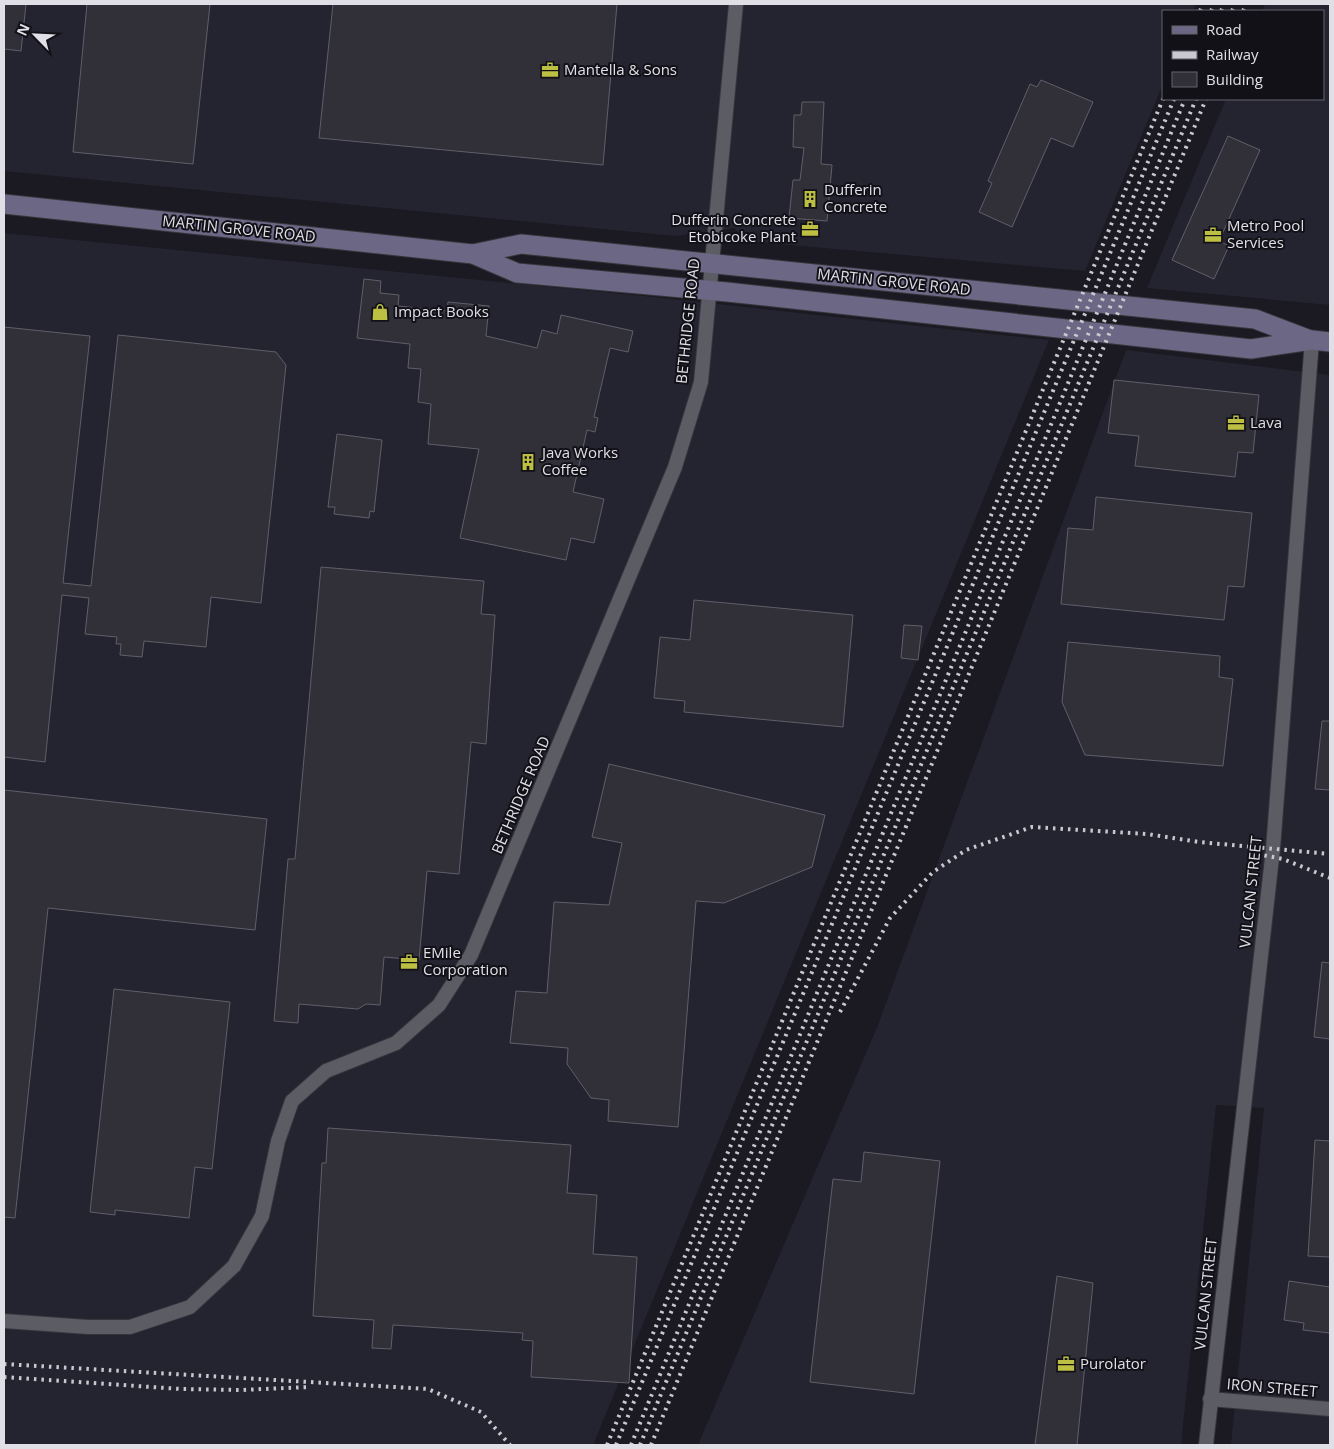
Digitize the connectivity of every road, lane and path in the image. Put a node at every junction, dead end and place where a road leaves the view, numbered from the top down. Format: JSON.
{"nodes":[{"id":1,"x":736,"y":4,"type":"edge"},
{"id":2,"x":4,"y":204,"type":"edge"},
{"id":3,"x":473,"y":254,"type":"junction"},
{"id":4,"x":711,"y":263,"type":"junction"},
{"id":5,"x":708,"y":291,"type":"junction"},
{"id":6,"x":1312,"y":340,"type":"junction"},
{"id":7,"x":1330,"y":342,"type":"edge"},
{"id":8,"x":4,"y":1321,"type":"edge"},
{"id":9,"x":1210,"y":1399,"type":"junction"},
{"id":10,"x":1330,"y":1409,"type":"edge"},
{"id":11,"x":1206,"y":1445,"type":"edge"}],
"edges":[{"from":1,"to":4,"type":"street","name":"BETHRIDGE ROAD"},
{"from":2,"to":3,"type":"main road","name":"MARTIN GROVE ROAD"},
{"from":3,"to":4,"type":"main road","name":"MARTIN GROVE ROAD"},
{"from":3,"to":5,"type":"main road","name":"MARTIN GROVE ROAD"},
{"from":4,"to":5,"type":"street","name":"BETHRIDGE ROAD"},
{"from":4,"to":6,"type":"main road","name":"MARTIN GROVE ROAD"},
{"from":5,"to":6,"type":"main road","name":"MARTIN GROVE ROAD"},
{"from":5,"to":8,"type":"street","name":"BETHRIDGE ROAD"},
{"from":6,"to":7,"type":"main road","name":"MARTIN GROVE ROAD"},
{"from":6,"to":9,"type":"street","name":"VULCAN STREET"},
{"from":9,"to":10,"type":"street","name":"IRON STREET"},
{"from":9,"to":11,"type":"street","name":"VULCAN STREET"}]}
